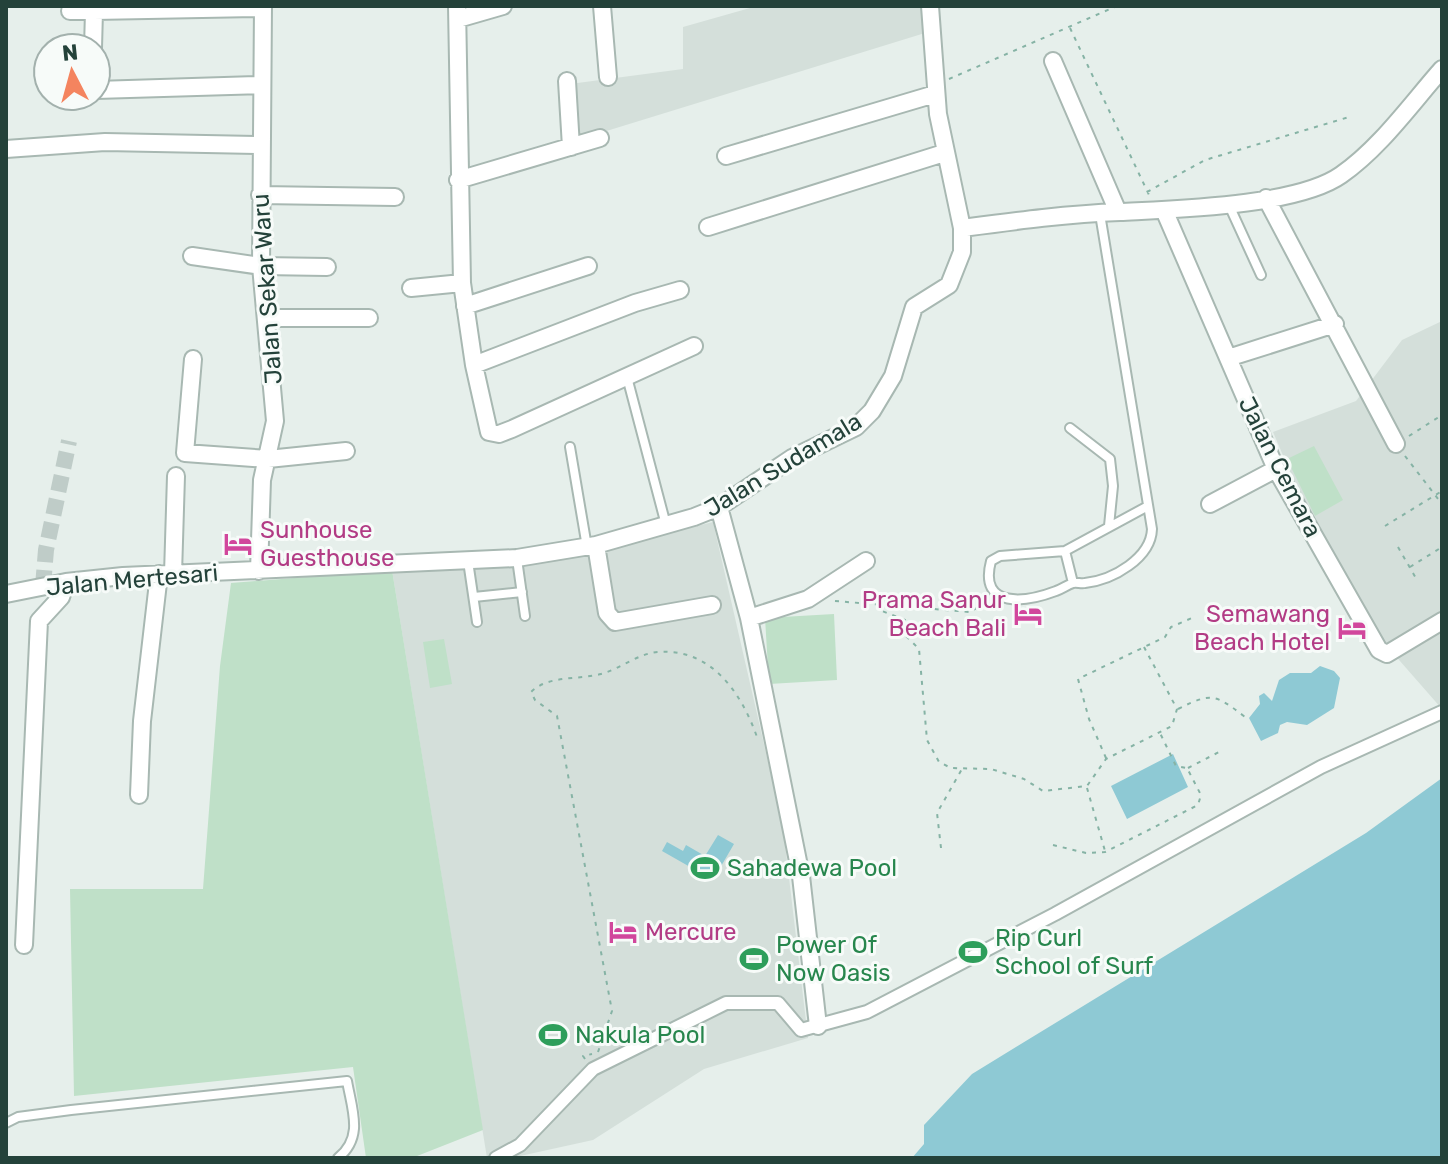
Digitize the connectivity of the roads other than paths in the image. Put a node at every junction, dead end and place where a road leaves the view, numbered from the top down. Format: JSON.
{"nodes":[{"id":1,"x":503,"y":6,"type":"edge"},
{"id":2,"x":602,"y":6,"type":"edge"},
{"id":3,"x":262,"y":7,"type":"edge"},
{"id":4,"x":931,"y":7,"type":"edge"},
{"id":5,"x":70,"y":11,"type":"dead end"},
{"id":6,"x":94,"y":11,"type":"junction"},
{"id":7,"x":457,"y":12,"type":"edge"},
{"id":8,"x":93,"y":32,"type":"edge"},
{"id":9,"x":1053,"y":61,"type":"dead end"},
{"id":10,"x":1442,"y":69,"type":"edge"},
{"id":11,"x":608,"y":77,"type":"dead end"},
{"id":12,"x":567,"y":81,"type":"dead end"},
{"id":13,"x":260,"y":85,"type":"junction"},
{"id":14,"x":112,"y":90,"type":"edge"},
{"id":15,"x":935,"y":90,"type":"junction"},
{"id":16,"x":600,"y":138,"type":"dead end"},
{"id":17,"x":259,"y":145,"type":"junction"},
{"id":18,"x":571,"y":147,"type":"junction"},
{"id":19,"x":6,"y":149,"type":"edge"},
{"id":20,"x":944,"y":153,"type":"junction"},
{"id":21,"x":726,"y":156,"type":"dead end"},
{"id":22,"x":458,"y":180,"type":"junction"},
{"id":23,"x":260,"y":195,"type":"junction"},
{"id":24,"x":395,"y":197,"type":"dead end"},
{"id":25,"x":1266,"y":198,"type":"junction"},
{"id":26,"x":1227,"y":203,"type":"junction"},
{"id":27,"x":1160,"y":211,"type":"junction"},
{"id":28,"x":1118,"y":212,"type":"junction"},
{"id":29,"x":1100,"y":214,"type":"junction"},
{"id":30,"x":708,"y":227,"type":"dead end"},
{"id":31,"x":962,"y":228,"type":"junction"},
{"id":32,"x":192,"y":256,"type":"dead end"},
{"id":33,"x":261,"y":266,"type":"junction"},
{"id":34,"x":588,"y":266,"type":"dead end"},
{"id":35,"x":327,"y":267,"type":"dead end"},
{"id":36,"x":1261,"y":275,"type":"dead end"},
{"id":37,"x":462,"y":283,"type":"junction"},
{"id":38,"x":411,"y":288,"type":"dead end"},
{"id":39,"x":680,"y":290,"type":"dead end"},
{"id":40,"x":465,"y":306,"type":"junction"},
{"id":41,"x":267,"y":318,"type":"junction"},
{"id":42,"x":369,"y":318,"type":"dead end"},
{"id":43,"x":1335,"y":324,"type":"junction"},
{"id":44,"x":694,"y":346,"type":"dead end"},
{"id":45,"x":1228,"y":358,"type":"junction"},
{"id":46,"x":193,"y":359,"type":"dead end"},
{"id":47,"x":474,"y":365,"type":"junction"},
{"id":48,"x":627,"y":377,"type":"junction"},
{"id":49,"x":1070,"y":428,"type":"dead end"},
{"id":50,"x":1396,"y":444,"type":"road end"},
{"id":51,"x":570,"y":447,"type":"dead end"},
{"id":52,"x":346,"y":451,"type":"dead end"},
{"id":53,"x":268,"y":459,"type":"junction"},
{"id":54,"x":1276,"y":469,"type":"junction"},
{"id":55,"x":176,"y":476,"type":"dead end"},
{"id":56,"x":1210,"y":504,"type":"dead end"},
{"id":57,"x":1148,"y":506,"type":"junction"},
{"id":58,"x":719,"y":507,"type":"junction"},
{"id":59,"x":666,"y":525,"type":"junction"},
{"id":60,"x":1109,"y":526,"type":"junction"},
{"id":61,"x":591,"y":546,"type":"junction"},
{"id":62,"x":1065,"y":551,"type":"junction"},
{"id":63,"x":517,"y":558,"type":"junction"},
{"id":64,"x":468,"y":561,"type":"junction"},
{"id":65,"x":866,"y":561,"type":"dead end"},
{"id":66,"x":259,"y":571,"type":"junction"},
{"id":67,"x":166,"y":574,"type":"junction"},
{"id":68,"x":66,"y":582,"type":"junction"},
{"id":69,"x":1073,"y":583,"type":"junction"},
{"id":70,"x":522,"y":592,"type":"junction"},
{"id":71,"x":6,"y":594,"type":"edge"},
{"id":72,"x":474,"y":597,"type":"junction"},
{"id":73,"x":712,"y":605,"type":"dead end"},
{"id":74,"x":525,"y":616,"type":"dead end"},
{"id":75,"x":749,"y":618,"type":"junction"},
{"id":76,"x":1442,"y":621,"type":"edge"},
{"id":77,"x":477,"y":622,"type":"dead end"},
{"id":78,"x":1442,"y":712,"type":"edge"},
{"id":79,"x":139,"y":795,"type":"dead end"},
{"id":80,"x":24,"y":945,"type":"dead end"},
{"id":81,"x":818,"y":1026,"type":"junction"},
{"id":82,"x":6,"y":1123,"type":"edge"},
{"id":83,"x":338,"y":1158,"type":"edge"},
{"id":84,"x":496,"y":1158,"type":"edge"}],
"edges":[{"from":1,"to":7,"type":"street"},
{"from":2,"to":11,"type":"street"},
{"from":3,"to":6,"type":"street"},
{"from":3,"to":13,"type":"street","name":"Jalan Sekar Waru"},
{"from":4,"to":15,"type":"street","name":"Jalan Sudamala"},
{"from":5,"to":6,"type":"street"},
{"from":6,"to":8,"type":"street"},
{"from":7,"to":22,"type":"street"},
{"from":9,"to":28,"type":"street"},
{"from":10,"to":25,"type":"street"},
{"from":12,"to":18,"type":"street"},
{"from":13,"to":14,"type":"street"},
{"from":13,"to":17,"type":"street","name":"Jalan Sekar Waru"},
{"from":15,"to":20,"type":"street","name":"Jalan Sudamala"},
{"from":15,"to":21,"type":"street"},
{"from":16,"to":18,"type":"street"},
{"from":17,"to":19,"type":"street"},
{"from":17,"to":23,"type":"street","name":"Jalan Sekar Waru"},
{"from":18,"to":22,"type":"street"},
{"from":20,"to":30,"type":"street"},
{"from":20,"to":31,"type":"street","name":"Jalan Sudamala"},
{"from":22,"to":37,"type":"street"},
{"from":23,"to":24,"type":"street"},
{"from":23,"to":33,"type":"street","name":"Jalan Sekar Waru"},
{"from":25,"to":26,"type":"street"},
{"from":25,"to":43,"type":"street"},
{"from":26,"to":27,"type":"street"},
{"from":26,"to":36,"type":"lane"},
{"from":27,"to":28,"type":"street"},
{"from":27,"to":45,"type":"street","name":"Jalan Cemara"},
{"from":28,"to":29,"type":"street"},
{"from":29,"to":31,"type":"street"},
{"from":29,"to":57,"type":"lane"},
{"from":31,"to":58,"type":"street","name":"Jalan Sudamala"},
{"from":32,"to":33,"type":"street"},
{"from":33,"to":35,"type":"street"},
{"from":33,"to":41,"type":"street","name":"Jalan Sekar Waru"},
{"from":34,"to":40,"type":"street"},
{"from":37,"to":38,"type":"street"},
{"from":37,"to":40,"type":"street"},
{"from":39,"to":47,"type":"street"},
{"from":40,"to":47,"type":"street"},
{"from":41,"to":42,"type":"street"},
{"from":41,"to":53,"type":"street","name":"Jalan Sekar Waru"},
{"from":43,"to":45,"type":"street"},
{"from":43,"to":50,"type":"street"},
{"from":44,"to":48,"type":"street"},
{"from":45,"to":54,"type":"street","name":"Jalan Cemara"},
{"from":46,"to":53,"type":"street"},
{"from":47,"to":48,"type":"street"},
{"from":48,"to":59,"type":"lane"},
{"from":49,"to":60,"type":"lane"},
{"from":51,"to":61,"type":"lane"},
{"from":52,"to":53,"type":"street"},
{"from":53,"to":66,"type":"street","name":"Jalan Sekar Waru"},
{"from":54,"to":56,"type":"street"},
{"from":54,"to":76,"type":"street","name":"Jalan Cemara"},
{"from":55,"to":67,"type":"street"},
{"from":57,"to":60,"type":"lane"},
{"from":57,"to":69,"type":"lane"},
{"from":58,"to":59,"type":"street","name":"Jalan Sudamala"},
{"from":58,"to":75,"type":"street"},
{"from":59,"to":61,"type":"street","name":"Jalan Sudamala"},
{"from":60,"to":62,"type":"lane"},
{"from":61,"to":63,"type":"street","name":"Jalan Sudamala"},
{"from":61,"to":73,"type":"street"},
{"from":62,"to":69,"type":"lane"},
{"from":62,"to":69,"type":"lane"},
{"from":63,"to":64,"type":"street","name":"Jalan Sudamala"},
{"from":63,"to":70,"type":"lane"},
{"from":64,"to":66,"type":"street","name":"Jalan Sudamala"},
{"from":64,"to":72,"type":"lane"},
{"from":65,"to":75,"type":"street"},
{"from":66,"to":67,"type":"street","name":"Jalan Mertesari"},
{"from":67,"to":68,"type":"street","name":"Jalan Mertesari"},
{"from":67,"to":79,"type":"street"},
{"from":68,"to":71,"type":"street","name":"Jalan Mertesari"},
{"from":68,"to":80,"type":"street"},
{"from":70,"to":72,"type":"lane"},
{"from":70,"to":74,"type":"lane"},
{"from":72,"to":77,"type":"lane"},
{"from":75,"to":81,"type":"street"},
{"from":78,"to":81,"type":"street"},
{"from":81,"to":84,"type":"street"},
{"from":82,"to":83,"type":"lane"}]}
